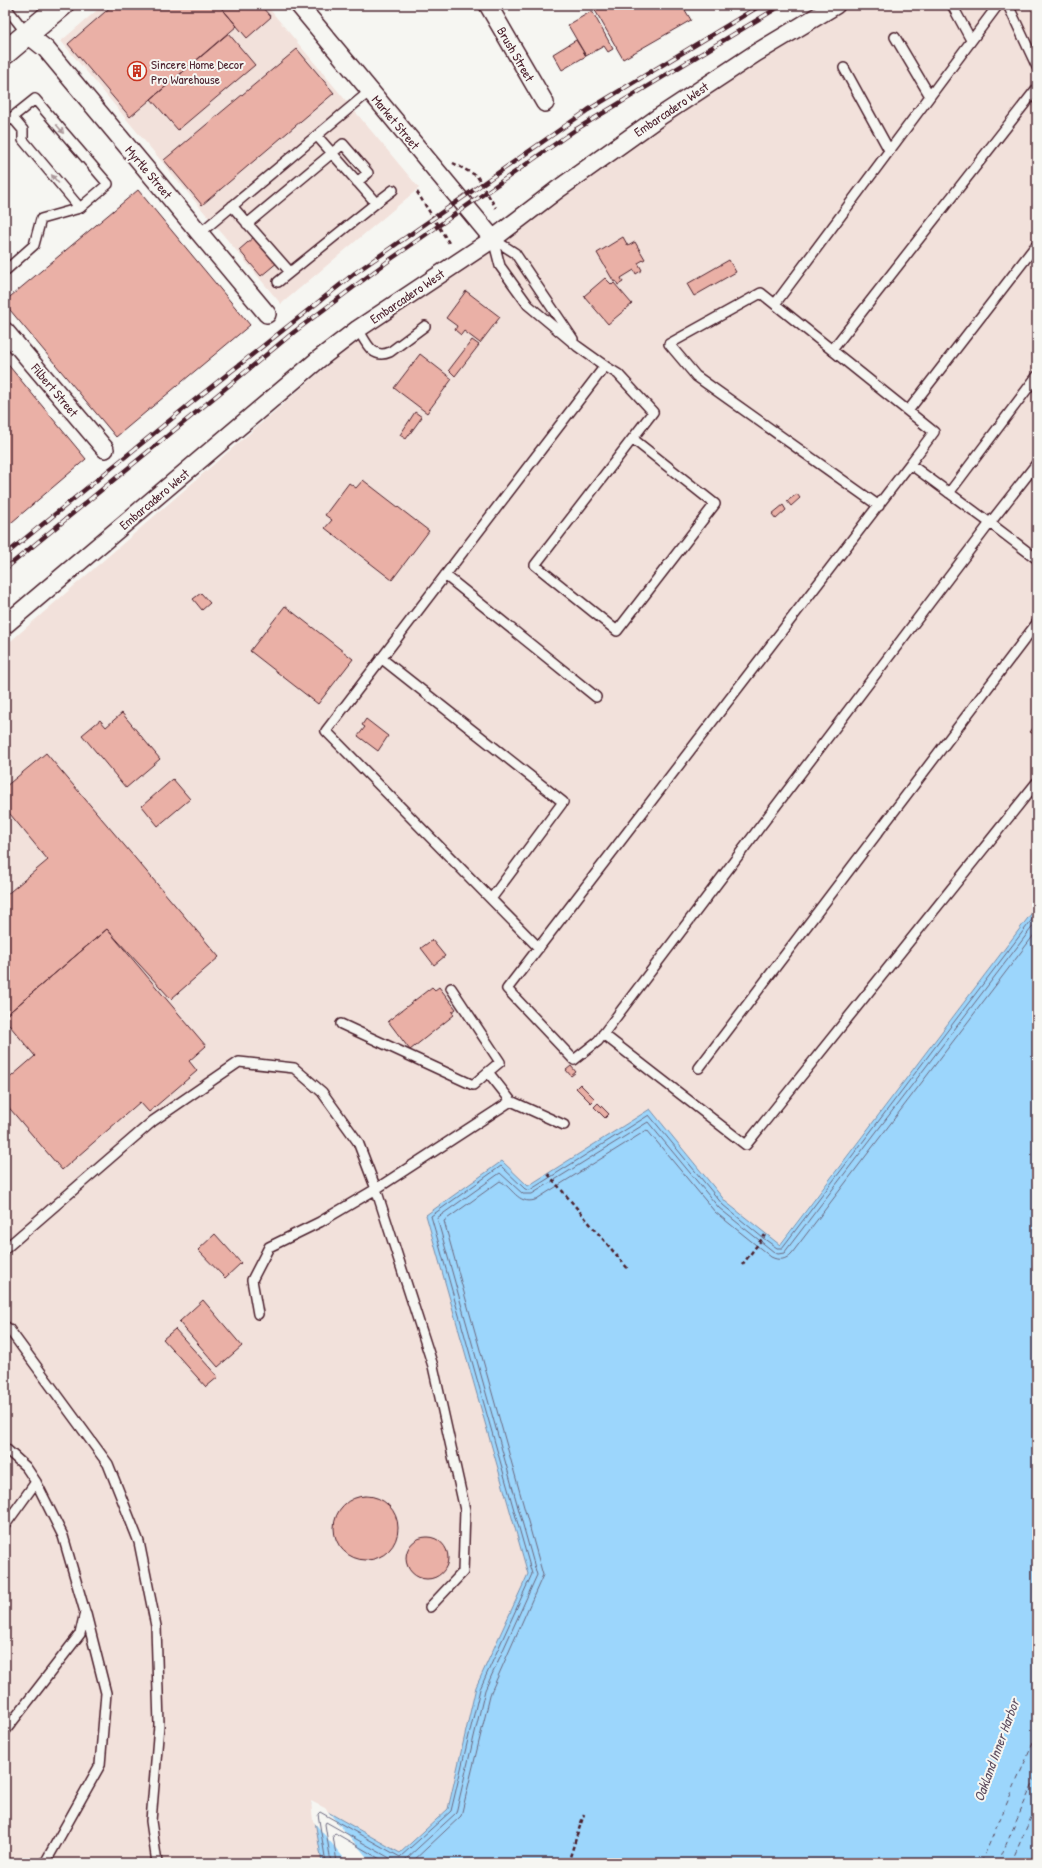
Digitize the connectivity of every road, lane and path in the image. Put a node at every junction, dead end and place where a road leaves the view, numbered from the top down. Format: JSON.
{"nodes":[{"id":1,"x":62,"y":5,"type":"edge"},
{"id":2,"x":299,"y":5,"type":"edge"},
{"id":3,"x":488,"y":5,"type":"edge"},
{"id":4,"x":836,"y":5,"type":"edge"},
{"id":5,"x":952,"y":5,"type":"edge"},
{"id":6,"x":998,"y":5,"type":"edge"},
{"id":7,"x":1008,"y":5,"type":"edge"},
{"id":8,"x":5,"y":6,"type":"edge"},
{"id":9,"x":28,"y":34,"type":"junction"},
{"id":10,"x":895,"y":37,"type":"dead end"},
{"id":11,"x":971,"y":40,"type":"junction"},
{"id":12,"x":5,"y":53,"type":"edge"},
{"id":13,"x":1037,"y":67,"type":"edge"},
{"id":14,"x":844,"y":68,"type":"dead end"},
{"id":15,"x":1037,"y":88,"type":"edge"},
{"id":16,"x":370,"y":91,"type":"junction"},
{"id":17,"x":930,"y":96,"type":"junction"},
{"id":18,"x":544,"y":103,"type":"dead end"},
{"id":19,"x":9,"y":120,"type":"edge"},
{"id":20,"x":317,"y":136,"type":"junction"},
{"id":21,"x":889,"y":150,"type":"junction"},
{"id":22,"x":331,"y":153,"type":"junction"},
{"id":23,"x":453,"y":163,"type":"dead end"},
{"id":24,"x":357,"y":182,"type":"junction"},
{"id":25,"x":393,"y":190,"type":"dead end"},
{"id":26,"x":417,"y":192,"type":"dead end"},
{"id":27,"x":376,"y":203,"type":"junction"},
{"id":28,"x":232,"y":206,"type":"junction"},
{"id":29,"x":80,"y":208,"type":"junction"},
{"id":30,"x":496,"y":208,"type":"dead end"},
{"id":31,"x":247,"y":224,"type":"junction"},
{"id":32,"x":200,"y":233,"type":"junction"},
{"id":33,"x":492,"y":240,"type":"junction"},
{"id":34,"x":449,"y":243,"type":"dead end"},
{"id":35,"x":1037,"y":244,"type":"edge"},
{"id":36,"x":5,"y":271,"type":"edge"},
{"id":37,"x":290,"y":272,"type":"junction"},
{"id":38,"x":278,"y":282,"type":"dead end"},
{"id":39,"x":775,"y":304,"type":"junction"},
{"id":40,"x":267,"y":314,"type":"dead end"},
{"id":41,"x":425,"y":326,"type":"dead end"},
{"id":42,"x":358,"y":329,"type":"junction"},
{"id":43,"x":5,"y":331,"type":"edge"},
{"id":44,"x":576,"y":346,"type":"junction"},
{"id":45,"x":832,"y":350,"type":"junction"},
{"id":46,"x":605,"y":366,"type":"junction"},
{"id":47,"x":1037,"y":376,"type":"edge"},
{"id":48,"x":908,"y":411,"type":"junction"},
{"id":49,"x":632,"y":439,"type":"junction"},
{"id":50,"x":105,"y":449,"type":"dead end"},
{"id":51,"x":1037,"y":462,"type":"edge"},
{"id":52,"x":910,"y":464,"type":"junction"},
{"id":53,"x":949,"y":493,"type":"junction"},
{"id":54,"x":879,"y":506,"type":"junction"},
{"id":55,"x":990,"y":523,"type":"junction"},
{"id":56,"x":1037,"y":559,"type":"edge"},
{"id":57,"x":445,"y":575,"type":"junction"},
{"id":58,"x":1037,"y":623,"type":"edge"},
{"id":59,"x":5,"y":625,"type":"edge"},
{"id":60,"x":381,"y":658,"type":"junction"},
{"id":61,"x":596,"y":697,"type":"dead end"},
{"id":62,"x":1037,"y":782,"type":"edge"},
{"id":63,"x":491,"y":899,"type":"junction"},
{"id":64,"x":539,"y":948,"type":"junction"},
{"id":65,"x":452,"y":988,"type":"dead end"},
{"id":66,"x":341,"y":1024,"type":"dead end"},
{"id":67,"x":603,"y":1034,"type":"junction"},
{"id":68,"x":698,"y":1068,"type":"dead end"},
{"id":69,"x":488,"y":1072,"type":"junction"},
{"id":70,"x":511,"y":1101,"type":"junction"},
{"id":71,"x":564,"y":1124,"type":"dead end"},
{"id":72,"x":548,"y":1174,"type":"dead end"},
{"id":73,"x":376,"y":1189,"type":"junction"},
{"id":74,"x":765,"y":1235,"type":"dead end"},
{"id":75,"x":5,"y":1249,"type":"edge"},
{"id":76,"x":742,"y":1265,"type":"dead end"},
{"id":77,"x":628,"y":1270,"type":"dead end"},
{"id":78,"x":258,"y":1314,"type":"dead end"},
{"id":79,"x":5,"y":1326,"type":"edge"},
{"id":80,"x":5,"y":1448,"type":"edge"},
{"id":81,"x":36,"y":1482,"type":"junction"},
{"id":82,"x":5,"y":1525,"type":"edge"},
{"id":83,"x":430,"y":1608,"type":"dead end"},
{"id":84,"x":85,"y":1612,"type":"junction"},
{"id":85,"x":5,"y":1731,"type":"edge"},
{"id":86,"x":584,"y":1814,"type":"dead end"},
{"id":87,"x":45,"y":1863,"type":"edge"},
{"id":88,"x":157,"y":1863,"type":"edge"},
{"id":89,"x":568,"y":1863,"type":"edge"}],
"edges":[{"from":1,"to":9,"type":"street"},
{"from":2,"to":16,"type":"street","name":"Market Street"},
{"from":3,"to":18,"type":"street","name":"Brush Street"},
{"from":4,"to":33,"type":"street","name":"Embarcadero West"},
{"from":5,"to":11,"type":"lane"},
{"from":6,"to":11,"type":"lane"},
{"from":7,"to":13,"type":"lane"},
{"from":8,"to":9,"type":"lane"},
{"from":9,"to":12,"type":"street"},
{"from":9,"to":32,"type":"street","name":"Myrtle Street"},
{"from":10,"to":17,"type":"lane"},
{"from":11,"to":17,"type":"lane"},
{"from":14,"to":21,"type":"lane"},
{"from":15,"to":45,"type":"lane"},
{"from":16,"to":20,"type":"lane"},
{"from":16,"to":33,"type":"street","name":"Market Street"},
{"from":17,"to":21,"type":"lane"},
{"from":29,"to":19,"type":"lane","one_way":true},
{"from":19,"to":29,"type":"lane","one_way":true},
{"from":20,"to":22,"type":"lane"},
{"from":20,"to":28,"type":"lane"},
{"from":21,"to":39,"type":"lane"},
{"from":22,"to":24,"type":"lane"},
{"from":22,"to":24,"type":"lane"},
{"from":22,"to":31,"type":"lane"},
{"from":23,"to":30,"type":"path"},
{"from":24,"to":27,"type":"lane"},
{"from":25,"to":27,"type":"lane"},
{"from":26,"to":34,"type":"path"},
{"from":27,"to":37,"type":"lane"},
{"from":28,"to":31,"type":"lane"},
{"from":28,"to":32,"type":"lane"},
{"from":29,"to":36,"type":"lane"},
{"from":31,"to":37,"type":"lane"},
{"from":32,"to":40,"type":"street","name":"Myrtle Street"},
{"from":33,"to":42,"type":"street","name":"Embarcadero West"},
{"from":33,"to":44,"type":"lane"},
{"from":33,"to":44,"type":"lane"},
{"from":35,"to":48,"type":"lane"},
{"from":37,"to":38,"type":"lane"},
{"from":39,"to":45,"type":"lane"},
{"from":39,"to":54,"type":"lane"},
{"from":41,"to":42,"type":"lane"},
{"from":42,"to":59,"type":"street","name":"Embarcadero West"},
{"from":43,"to":50,"type":"street","name":"Filbert Street"},
{"from":44,"to":46,"type":"lane"},
{"from":45,"to":48,"type":"lane"},
{"from":46,"to":49,"type":"lane"},
{"from":46,"to":57,"type":"lane"},
{"from":47,"to":53,"type":"lane"},
{"from":48,"to":52,"type":"lane"},
{"from":49,"to":49,"type":"lane"},
{"from":51,"to":55,"type":"lane"},
{"from":52,"to":53,"type":"lane"},
{"from":52,"to":54,"type":"lane"},
{"from":53,"to":55,"type":"lane"},
{"from":54,"to":64,"type":"lane"},
{"from":55,"to":56,"type":"lane"},
{"from":55,"to":67,"type":"lane"},
{"from":57,"to":60,"type":"lane"},
{"from":57,"to":61,"type":"lane"},
{"from":58,"to":68,"type":"lane"},
{"from":60,"to":63,"type":"lane"},
{"from":60,"to":63,"type":"lane"},
{"from":62,"to":67,"type":"lane"},
{"from":63,"to":64,"type":"lane"},
{"from":64,"to":67,"type":"lane"},
{"from":65,"to":69,"type":"lane"},
{"from":66,"to":69,"type":"lane"},
{"from":69,"to":70,"type":"lane"},
{"from":70,"to":71,"type":"lane"},
{"from":70,"to":73,"type":"lane"},
{"from":72,"to":77,"type":"path"},
{"from":73,"to":75,"type":"lane"},
{"from":73,"to":78,"type":"lane"},
{"from":73,"to":83,"type":"lane"},
{"from":74,"to":76,"type":"path"},
{"from":79,"to":88,"type":"lane"},
{"from":80,"to":81,"type":"lane"},
{"from":81,"to":82,"type":"lane"},
{"from":81,"to":84,"type":"lane"},
{"from":84,"to":85,"type":"lane"},
{"from":84,"to":87,"type":"lane"},
{"from":86,"to":89,"type":"path"}]}
